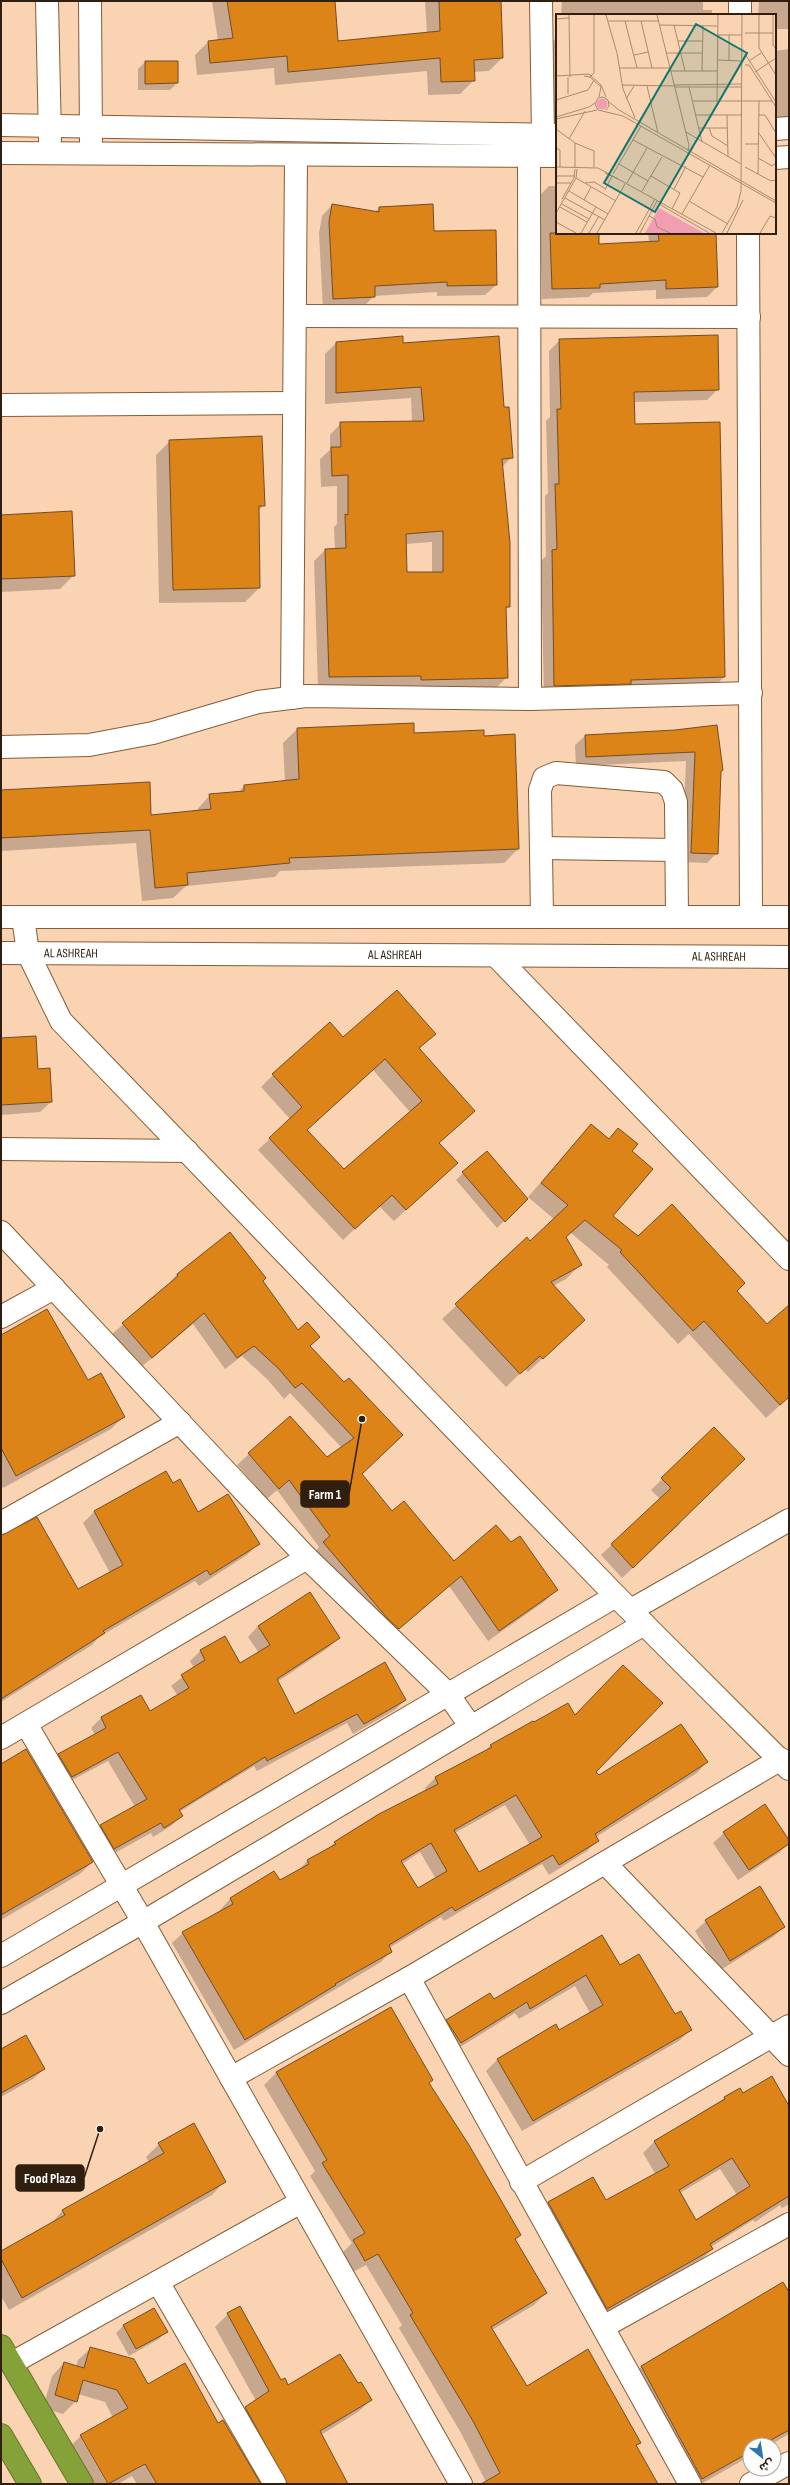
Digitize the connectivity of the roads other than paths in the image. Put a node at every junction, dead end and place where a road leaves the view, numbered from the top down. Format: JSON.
{"nodes":[{"id":1,"x":47,"y":1,"type":"edge"},
{"id":2,"x":90,"y":1,"type":"edge"},
{"id":3,"x":541,"y":1,"type":"edge"},
{"id":4,"x":740,"y":1,"type":"edge"},
{"id":5,"x":740,"y":14,"type":"edge"},
{"id":6,"x":1,"y":125,"type":"edge"},
{"id":7,"x":51,"y":125,"type":"junction"},
{"id":8,"x":92,"y":126,"type":"junction"},
{"id":9,"x":789,"y":128,"type":"edge"},
{"id":10,"x":776,"y":129,"type":"edge"},
{"id":11,"x":550,"y":136,"type":"edge"},
{"id":12,"x":50,"y":152,"type":"junction"},
{"id":13,"x":1,"y":153,"type":"edge"},
{"id":14,"x":91,"y":154,"type":"junction"},
{"id":15,"x":296,"y":155,"type":"junction"},
{"id":16,"x":529,"y":156,"type":"junction"},
{"id":17,"x":556,"y":156,"type":"edge"},
{"id":18,"x":789,"y":157,"type":"edge"},
{"id":19,"x":776,"y":158,"type":"edge"},
{"id":20,"x":748,"y":234,"type":"edge"},
{"id":21,"x":295,"y":316,"type":"junction"},
{"id":22,"x":529,"y":316,"type":"junction"},
{"id":23,"x":749,"y":317,"type":"junction"},
{"id":24,"x":294,"y":403,"type":"junction"},
{"id":25,"x":1,"y":405,"type":"edge"},
{"id":26,"x":751,"y":693,"type":"junction"},
{"id":27,"x":292,"y":698,"type":"junction"},
{"id":28,"x":530,"y":699,"type":"junction"},
{"id":29,"x":1,"y":747,"type":"edge"},
{"id":30,"x":541,"y":848,"type":"junction"},
{"id":31,"x":676,"y":850,"type":"junction"},
{"id":32,"x":1,"y":917,"type":"edge"},
{"id":33,"x":23,"y":917,"type":"junction"},
{"id":34,"x":542,"y":917,"type":"junction"},
{"id":35,"x":677,"y":917,"type":"junction"},
{"id":36,"x":751,"y":917,"type":"junction"},
{"id":37,"x":789,"y":917,"type":"edge"},
{"id":38,"x":1,"y":953,"type":"edge"},
{"id":39,"x":28,"y":953,"type":"junction"},
{"id":40,"x":496,"y":956,"type":"junction"},
{"id":41,"x":789,"y":957,"type":"edge"},
{"id":42,"x":1,"y":1149,"type":"edge"},
{"id":43,"x":187,"y":1151,"type":"junction"},
{"id":44,"x":1,"y":1232,"type":"edge"},
{"id":45,"x":789,"y":1259,"type":"edge"},
{"id":46,"x":54,"y":1288,"type":"junction"},
{"id":47,"x":1,"y":1317,"type":"edge"},
{"id":48,"x":180,"y":1422,"type":"junction"},
{"id":49,"x":789,"y":1520,"type":"edge"},
{"id":50,"x":1,"y":1523,"type":"edge"},
{"id":51,"x":307,"y":1558,"type":"junction"},
{"id":52,"x":630,"y":1610,"type":"junction"},
{"id":53,"x":448,"y":1694,"type":"junction"},
{"id":54,"x":26,"y":1724,"type":"junction"},
{"id":55,"x":471,"y":1727,"type":"junction"},
{"id":56,"x":1,"y":1738,"type":"edge"},
{"id":57,"x":785,"y":1764,"type":"edge"},
{"id":58,"x":605,"y":1863,"type":"junction"},
{"id":59,"x":121,"y":1886,"type":"junction"},
{"id":60,"x":143,"y":1922,"type":"junction"},
{"id":61,"x":1,"y":1956,"type":"edge"},
{"id":62,"x":408,"y":1978,"type":"junction"},
{"id":63,"x":1,"y":2003,"type":"edge"},
{"id":64,"x":780,"y":2031,"type":"edge"},
{"id":65,"x":789,"y":2055,"type":"edge"},
{"id":66,"x":231,"y":2078,"type":"junction"},
{"id":67,"x":522,"y":2182,"type":"junction"},
{"id":68,"x":301,"y":2202,"type":"junction"},
{"id":69,"x":789,"y":2224,"type":"edge"},
{"id":70,"x":158,"y":2282,"type":"junction"},
{"id":71,"x":603,"y":2327,"type":"junction"},
{"id":72,"x":6,"y":2354,"type":"edge"},
{"id":73,"x":1,"y":2435,"type":"edge"},
{"id":74,"x":789,"y":2462,"type":"edge"},
{"id":75,"x":17,"y":2469,"type":"edge"},
{"id":76,"x":82,"y":2484,"type":"edge"},
{"id":77,"x":275,"y":2484,"type":"edge"},
{"id":78,"x":460,"y":2484,"type":"edge"},
{"id":79,"x":690,"y":2484,"type":"edge"},
{"id":80,"x":751,"y":2484,"type":"edge"}],
"edges":[{"from":1,"to":7,"type":"street"},
{"from":2,"to":8,"type":"street"},
{"from":3,"to":11,"type":"street"},
{"from":4,"to":5,"type":"street"},
{"from":6,"to":7,"type":"street"},
{"from":7,"to":8,"type":"street"},
{"from":7,"to":12,"type":"street"},
{"from":8,"to":11,"type":"street"},
{"from":8,"to":14,"type":"street"},
{"from":9,"to":10,"type":"street"},
{"from":12,"to":13,"type":"street"},
{"from":12,"to":14,"type":"street"},
{"from":14,"to":15,"type":"street"},
{"from":15,"to":16,"type":"street"},
{"from":15,"to":21,"type":"street"},
{"from":16,"to":17,"type":"street"},
{"from":16,"to":22,"type":"street"},
{"from":18,"to":19,"type":"street"},
{"from":20,"to":23,"type":"street"},
{"from":21,"to":22,"type":"street"},
{"from":21,"to":24,"type":"street"},
{"from":22,"to":23,"type":"street"},
{"from":22,"to":28,"type":"street"},
{"from":23,"to":26,"type":"street"},
{"from":24,"to":25,"type":"street"},
{"from":24,"to":27,"type":"street"},
{"from":26,"to":28,"type":"street"},
{"from":26,"to":36,"type":"street"},
{"from":27,"to":28,"type":"street"},
{"from":27,"to":29,"type":"street"},
{"from":30,"to":31,"type":"street"},
{"from":30,"to":31,"type":"street"},
{"from":30,"to":34,"type":"street"},
{"from":31,"to":35,"type":"street"},
{"from":32,"to":33,"type":"street"},
{"from":33,"to":34,"type":"street"},
{"from":33,"to":39,"type":"street"},
{"from":34,"to":35,"type":"street"},
{"from":35,"to":36,"type":"street"},
{"from":36,"to":37,"type":"street"},
{"from":38,"to":39,"type":"street","name":"AL ASHREAH"},
{"from":39,"to":40,"type":"street","name":"AL ASHREAH"},
{"from":39,"to":43,"type":"street"},
{"from":40,"to":41,"type":"street","name":"AL ASHREAH"},
{"from":40,"to":45,"type":"street"},
{"from":42,"to":43,"type":"street"},
{"from":43,"to":52,"type":"street"},
{"from":44,"to":46,"type":"street"},
{"from":46,"to":47,"type":"street"},
{"from":46,"to":48,"type":"street"},
{"from":48,"to":50,"type":"street"},
{"from":48,"to":51,"type":"street"},
{"from":49,"to":52,"type":"street"},
{"from":51,"to":53,"type":"street"},
{"from":51,"to":54,"type":"street"},
{"from":52,"to":53,"type":"street"},
{"from":52,"to":55,"type":"street"},
{"from":52,"to":57,"type":"street"},
{"from":53,"to":55,"type":"street"},
{"from":53,"to":59,"type":"street"},
{"from":54,"to":56,"type":"street"},
{"from":54,"to":59,"type":"street"},
{"from":55,"to":60,"type":"street"},
{"from":57,"to":58,"type":"street"},
{"from":58,"to":62,"type":"street"},
{"from":58,"to":64,"type":"street"},
{"from":59,"to":60,"type":"street"},
{"from":59,"to":61,"type":"street"},
{"from":60,"to":63,"type":"street"},
{"from":60,"to":66,"type":"street"},
{"from":62,"to":66,"type":"street"},
{"from":62,"to":67,"type":"street"},
{"from":64,"to":65,"type":"street"},
{"from":64,"to":67,"type":"street"},
{"from":66,"to":68,"type":"street"},
{"from":67,"to":71,"type":"street"},
{"from":68,"to":70,"type":"street"},
{"from":68,"to":78,"type":"street"},
{"from":69,"to":71,"type":"street"},
{"from":70,"to":72,"type":"street"},
{"from":70,"to":77,"type":"street"},
{"from":71,"to":79,"type":"street"},
{"from":72,"to":76,"type":"highway"},
{"from":73,"to":75,"type":"highway"},
{"from":74,"to":80,"type":"street"}]}
